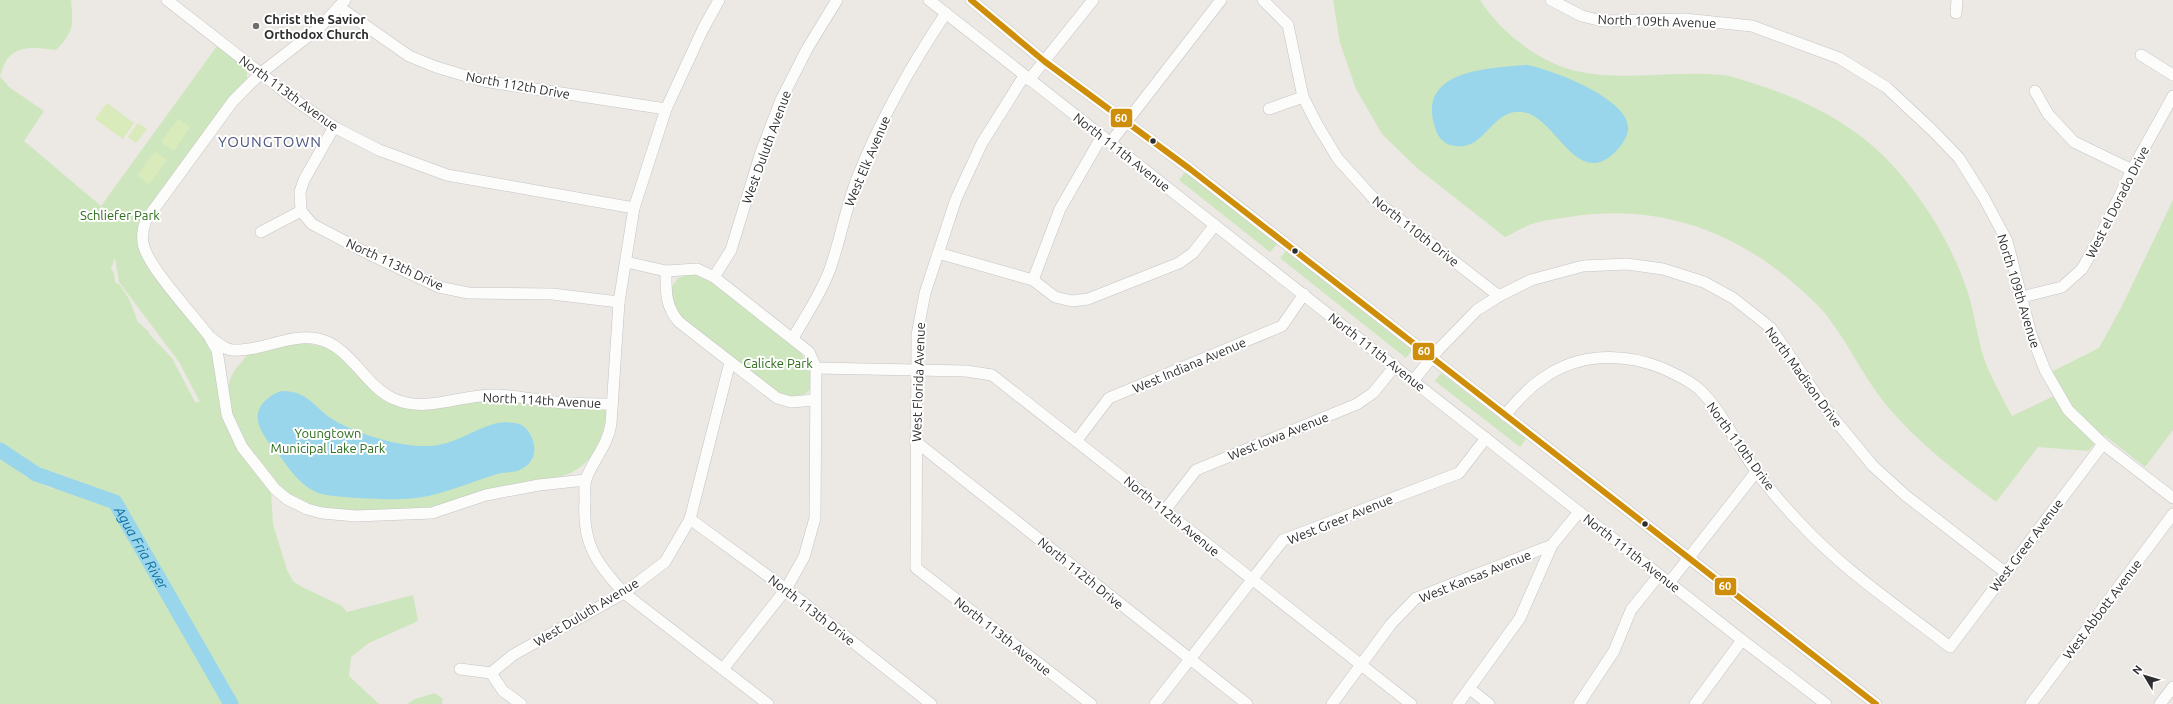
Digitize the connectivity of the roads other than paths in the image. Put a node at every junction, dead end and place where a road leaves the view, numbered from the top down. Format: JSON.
{"nodes":[{"id":1,"x":167,"y":0,"type":"edge"},
{"id":2,"x":718,"y":0,"type":"edge"},
{"id":3,"x":837,"y":0,"type":"edge"},
{"id":4,"x":929,"y":0,"type":"edge"},
{"id":5,"x":972,"y":0,"type":"edge"},
{"id":6,"x":1093,"y":0,"type":"edge"},
{"id":7,"x":1221,"y":0,"type":"edge"},
{"id":8,"x":1263,"y":0,"type":"edge"},
{"id":9,"x":1551,"y":0,"type":"edge"},
{"id":10,"x":1957,"y":0,"type":"edge"},
{"id":11,"x":342,"y":4,"type":"edge"},
{"id":12,"x":1569,"y":5,"type":"edge"},
{"id":13,"x":946,"y":13,"type":"junction"},
{"id":14,"x":1956,"y":13,"type":"dead end"},
{"id":15,"x":2141,"y":55,"type":"dead end"},
{"id":16,"x":1044,"y":61,"type":"junction"},
{"id":17,"x":261,"y":73,"type":"junction"},
{"id":18,"x":2173,"y":75,"type":"edge"},
{"id":19,"x":1027,"y":78,"type":"junction"},
{"id":20,"x":2034,"y":91,"type":"dead end"},
{"id":21,"x":2173,"y":96,"type":"edge"},
{"id":22,"x":1303,"y":97,"type":"junction"},
{"id":23,"x":666,"y":109,"type":"junction"},
{"id":24,"x":1269,"y":109,"type":"dead end"},
{"id":25,"x":1126,"y":122,"type":"junction"},
{"id":26,"x":334,"y":128,"type":"junction"},
{"id":27,"x":1106,"y":139,"type":"junction"},
{"id":28,"x":2132,"y":170,"type":"junction"},
{"id":29,"x":634,"y":208,"type":"junction"},
{"id":30,"x":301,"y":211,"type":"junction"},
{"id":31,"x":1216,"y":225,"type":"junction"},
{"id":32,"x":261,"y":232,"type":"dead end"},
{"id":33,"x":938,"y":253,"type":"junction"},
{"id":34,"x":626,"y":262,"type":"junction"},
{"id":35,"x":666,"y":271,"type":"junction"},
{"id":36,"x":714,"y":277,"type":"junction"},
{"id":37,"x":1033,"y":280,"type":"junction"},
{"id":38,"x":1304,"y":294,"type":"junction"},
{"id":39,"x":1499,"y":296,"type":"junction"},
{"id":40,"x":2022,"y":297,"type":"junction"},
{"id":41,"x":619,"y":302,"type":"junction"},
{"id":42,"x":209,"y":336,"type":"junction"},
{"id":43,"x":793,"y":338,"type":"junction"},
{"id":44,"x":1432,"y":357,"type":"junction"},
{"id":45,"x":730,"y":362,"type":"junction"},
{"id":46,"x":1395,"y":366,"type":"junction"},
{"id":47,"x":816,"y":368,"type":"junction"},
{"id":48,"x":916,"y":369,"type":"junction"},
{"id":49,"x":1413,"y":381,"type":"junction"},
{"id":50,"x":815,"y":400,"type":"junction"},
{"id":51,"x":612,"y":404,"type":"junction"},
{"id":52,"x":1505,"y":415,"type":"junction"},
{"id":53,"x":1486,"y":438,"type":"junction"},
{"id":54,"x":1077,"y":440,"type":"junction"},
{"id":55,"x":915,"y":441,"type":"junction"},
{"id":56,"x":2102,"y":444,"type":"junction"},
{"id":57,"x":1756,"y":472,"type":"junction"},
{"id":58,"x":586,"y":480,"type":"junction"},
{"id":59,"x":2173,"y":498,"type":"edge"},
{"id":60,"x":1165,"y":510,"type":"junction"},
{"id":61,"x":1579,"y":512,"type":"junction"},
{"id":62,"x":2173,"y":514,"type":"edge"},
{"id":63,"x":690,"y":519,"type":"junction"},
{"id":64,"x":1552,"y":545,"type":"junction"},
{"id":65,"x":1688,"y":558,"type":"junction"},
{"id":66,"x":916,"y":568,"type":"joint"},
{"id":67,"x":2006,"y":573,"type":"junction"},
{"id":68,"x":1659,"y":575,"type":"junction"},
{"id":69,"x":1252,"y":579,"type":"junction"},
{"id":70,"x":1669,"y":583,"type":"junction"},
{"id":71,"x":786,"y":589,"type":"junction"},
{"id":72,"x":624,"y":593,"type":"junction"},
{"id":73,"x":1742,"y":640,"type":"junction"},
{"id":74,"x":1950,"y":647,"type":"joint"},
{"id":75,"x":1190,"y":660,"type":"junction"},
{"id":76,"x":1361,"y":664,"type":"junction"},
{"id":77,"x":723,"y":668,"type":"junction"},
{"id":78,"x":460,"y":669,"type":"dead end"},
{"id":79,"x":491,"y":673,"type":"junction"},
{"id":80,"x":2173,"y":687,"type":"edge"},
{"id":81,"x":1470,"y":689,"type":"junction"},
{"id":82,"x":1822,"y":703,"type":"edge"},
{"id":83,"x":521,"y":704,"type":"edge"},
{"id":84,"x":768,"y":704,"type":"edge"},
{"id":85,"x":931,"y":704,"type":"edge"},
{"id":86,"x":1091,"y":704,"type":"edge"},
{"id":87,"x":1155,"y":704,"type":"edge"},
{"id":88,"x":1247,"y":704,"type":"edge"},
{"id":89,"x":1332,"y":704,"type":"edge"},
{"id":90,"x":1411,"y":704,"type":"edge"},
{"id":91,"x":1458,"y":704,"type":"edge"},
{"id":92,"x":1489,"y":704,"type":"edge"},
{"id":93,"x":1579,"y":704,"type":"edge"},
{"id":94,"x":1695,"y":704,"type":"edge"},
{"id":95,"x":1876,"y":704,"type":"edge"},
{"id":96,"x":2031,"y":704,"type":"edge"},
{"id":97,"x":2160,"y":704,"type":"edge"}],
"edges":[{"from":1,"to":17,"type":"street","name":"North 113th Avenue"},
{"from":2,"to":23,"type":"street"},
{"from":3,"to":36,"type":"street","name":"West Duluth Avenue"},
{"from":4,"to":13,"type":"street","name":"North 111th Avenue"},
{"from":5,"to":16,"type":"street","name":"North 111th Avenue"},
{"from":6,"to":16,"type":"street","name":"West Florida Avenue"},
{"from":7,"to":25,"type":"street"},
{"from":8,"to":22,"type":"street","name":"North 110th Drive"},
{"from":9,"to":12,"type":"street","name":"North 109th Avenue"},
{"from":10,"to":14,"type":"street"},
{"from":11,"to":17,"type":"street"},
{"from":11,"to":23,"type":"street","name":"North 112th Drive"},
{"from":12,"to":40,"type":"street","name":"North 109th Avenue"},
{"from":13,"to":19,"type":"street","name":"North 111th Avenue"},
{"from":13,"to":43,"type":"street","name":"West Elk Avenue"},
{"from":15,"to":18,"type":"street"},
{"from":16,"to":19,"type":"street","name":"West Florida Avenue"},
{"from":16,"to":25,"type":"street","name":"North 111th Avenue"},
{"from":17,"to":26,"type":"street","name":"North 113th Avenue"},
{"from":17,"to":42,"type":"street","name":"North 114th Avenue"},
{"from":19,"to":27,"type":"street","name":"North 111th Avenue"},
{"from":19,"to":33,"type":"street","name":"West Florida Avenue"},
{"from":20,"to":28,"type":"street"},
{"from":21,"to":28,"type":"street","name":"West el Dorado Drive"},
{"from":22,"to":24,"type":"street"},
{"from":22,"to":39,"type":"street","name":"North 110th Drive"},
{"from":23,"to":29,"type":"street"},
{"from":25,"to":27,"type":"street"},
{"from":25,"to":44,"type":"street","name":"North 111th Avenue"},
{"from":26,"to":29,"type":"street","name":"North 113th Avenue"},
{"from":26,"to":30,"type":"street"},
{"from":27,"to":31,"type":"street","name":"North 111th Avenue"},
{"from":27,"to":37,"type":"street"},
{"from":28,"to":40,"type":"street","name":"West el Dorado Drive"},
{"from":29,"to":34,"type":"street"},
{"from":30,"to":32,"type":"street"},
{"from":30,"to":41,"type":"street","name":"North 113th Drive"},
{"from":31,"to":37,"type":"street"},
{"from":31,"to":38,"type":"street","name":"North 111th Avenue"},
{"from":33,"to":37,"type":"street"},
{"from":33,"to":48,"type":"street","name":"West Florida Avenue"},
{"from":34,"to":35,"type":"street"},
{"from":34,"to":41,"type":"street"},
{"from":35,"to":36,"type":"street"},
{"from":35,"to":45,"type":"street"},
{"from":36,"to":43,"type":"street"},
{"from":38,"to":46,"type":"street","name":"North 111th Avenue"},
{"from":38,"to":54,"type":"street","name":"West Indiana Avenue"},
{"from":39,"to":44,"type":"street","name":"North Madison Drive"},
{"from":39,"to":67,"type":"street","name":"North Madison Drive"},
{"from":40,"to":56,"type":"street","name":"North 109th Avenue"},
{"from":41,"to":51,"type":"street"},
{"from":42,"to":51,"type":"street","name":"North 114th Avenue"},
{"from":42,"to":58,"type":"street"},
{"from":43,"to":47,"type":"street"},
{"from":44,"to":49,"type":"street","name":"North Madison Drive"},
{"from":44,"to":52,"type":"street","name":"North 111th Avenue"},
{"from":45,"to":50,"type":"street"},
{"from":45,"to":63,"type":"street","name":"West Duluth Avenue"},
{"from":46,"to":49,"type":"street","name":"North 111th Avenue"},
{"from":46,"to":60,"type":"street","name":"West Iowa Avenue"},
{"from":47,"to":48,"type":"street","name":"North 112th Avenue"},
{"from":47,"to":50,"type":"street"},
{"from":48,"to":54,"type":"street","name":"North 112th Avenue"},
{"from":48,"to":55,"type":"street","name":"West Florida Avenue"},
{"from":49,"to":53,"type":"street","name":"North 111th Avenue"},
{"from":50,"to":71,"type":"street"},
{"from":51,"to":58,"type":"street"},
{"from":52,"to":57,"type":"street","name":"North 110th Drive"},
{"from":52,"to":65,"type":"street","name":"North 111th Avenue"},
{"from":53,"to":61,"type":"street","name":"North 111th Avenue"},
{"from":53,"to":69,"type":"street","name":"West Greer Avenue"},
{"from":54,"to":60,"type":"street","name":"North 112th Avenue"},
{"from":55,"to":66,"type":"street","name":"West Florida Avenue"},
{"from":55,"to":75,"type":"street","name":"North 112th Drive"},
{"from":56,"to":59,"type":"street","name":"North 109th Avenue"},
{"from":56,"to":67,"type":"street","name":"West Greer Avenue"},
{"from":57,"to":65,"type":"street"},
{"from":57,"to":74,"type":"street","name":"North 110th Drive"},
{"from":58,"to":72,"type":"street"},
{"from":60,"to":69,"type":"street","name":"North 112th Avenue"},
{"from":61,"to":64,"type":"street","name":"West Kansas Avenue"},
{"from":61,"to":68,"type":"street","name":"North 111th Avenue"},
{"from":62,"to":96,"type":"street","name":"West Abbott Avenue"},
{"from":63,"to":71,"type":"street","name":"North 113th Drive"},
{"from":63,"to":72,"type":"street","name":"West Duluth Avenue"},
{"from":64,"to":76,"type":"street","name":"West Kansas Avenue"},
{"from":64,"to":81,"type":"street"},
{"from":65,"to":70,"type":"street"},
{"from":65,"to":95,"type":"street","name":"North 111th Avenue"},
{"from":66,"to":86,"type":"street","name":"North 113th Avenue"},
{"from":67,"to":74,"type":"street","name":"West Greer Avenue"},
{"from":68,"to":70,"type":"street","name":"North 111th Avenue"},
{"from":68,"to":93,"type":"street"},
{"from":69,"to":75,"type":"street","name":"West Greer Avenue"},
{"from":69,"to":76,"type":"street","name":"North 112th Avenue"},
{"from":70,"to":73,"type":"street","name":"North 111th Avenue"},
{"from":71,"to":77,"type":"street"},
{"from":71,"to":85,"type":"street","name":"North 113th Drive"},
{"from":72,"to":77,"type":"street"},
{"from":72,"to":79,"type":"street","name":"West Duluth Avenue"},
{"from":73,"to":82,"type":"street","name":"North 111th Avenue"},
{"from":73,"to":94,"type":"street"},
{"from":75,"to":87,"type":"street","name":"West Greer Avenue"},
{"from":75,"to":88,"type":"street","name":"North 112th Drive"},
{"from":76,"to":89,"type":"street","name":"West Kansas Avenue"},
{"from":76,"to":90,"type":"street","name":"North 112th Avenue"},
{"from":77,"to":84,"type":"street"},
{"from":78,"to":79,"type":"street"},
{"from":79,"to":83,"type":"street"},
{"from":80,"to":97,"type":"street"},
{"from":81,"to":91,"type":"street"},
{"from":81,"to":92,"type":"street"}]}
